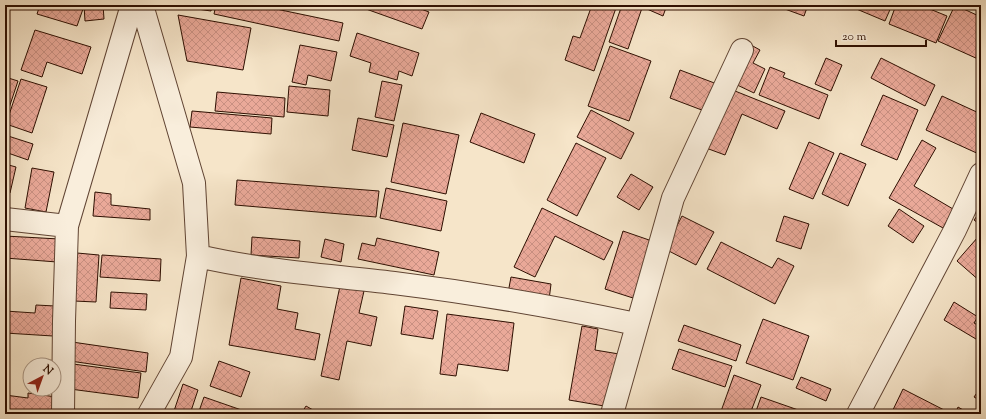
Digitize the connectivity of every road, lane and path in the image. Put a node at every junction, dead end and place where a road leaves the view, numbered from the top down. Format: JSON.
{"nodes":[{"id":1,"x":132,"y":5,"type":"edge"},
{"id":2,"x":142,"y":5,"type":"edge"},
{"id":3,"x":742,"y":50,"type":"dead end"},
{"id":4,"x":981,"y":174,"type":"edge"},
{"id":5,"x":5,"y":219,"type":"edge"},
{"id":6,"x":67,"y":226,"type":"junction"},
{"id":7,"x":198,"y":256,"type":"junction"},
{"id":8,"x":636,"y":324,"type":"junction"},
{"id":9,"x":63,"y":414,"type":"edge"},
{"id":10,"x":149,"y":414,"type":"edge"},
{"id":11,"x":612,"y":414,"type":"edge"},
{"id":12,"x":858,"y":414,"type":"edge"}],
"edges":[{"from":1,"to":6,"type":"street"},
{"from":2,"to":7,"type":"street"},
{"from":3,"to":8,"type":"street"},
{"from":4,"to":12,"type":"street"},
{"from":5,"to":6,"type":"street"},
{"from":6,"to":9,"type":"street"},
{"from":7,"to":8,"type":"street"},
{"from":7,"to":10,"type":"street"},
{"from":8,"to":11,"type":"street"}]}
